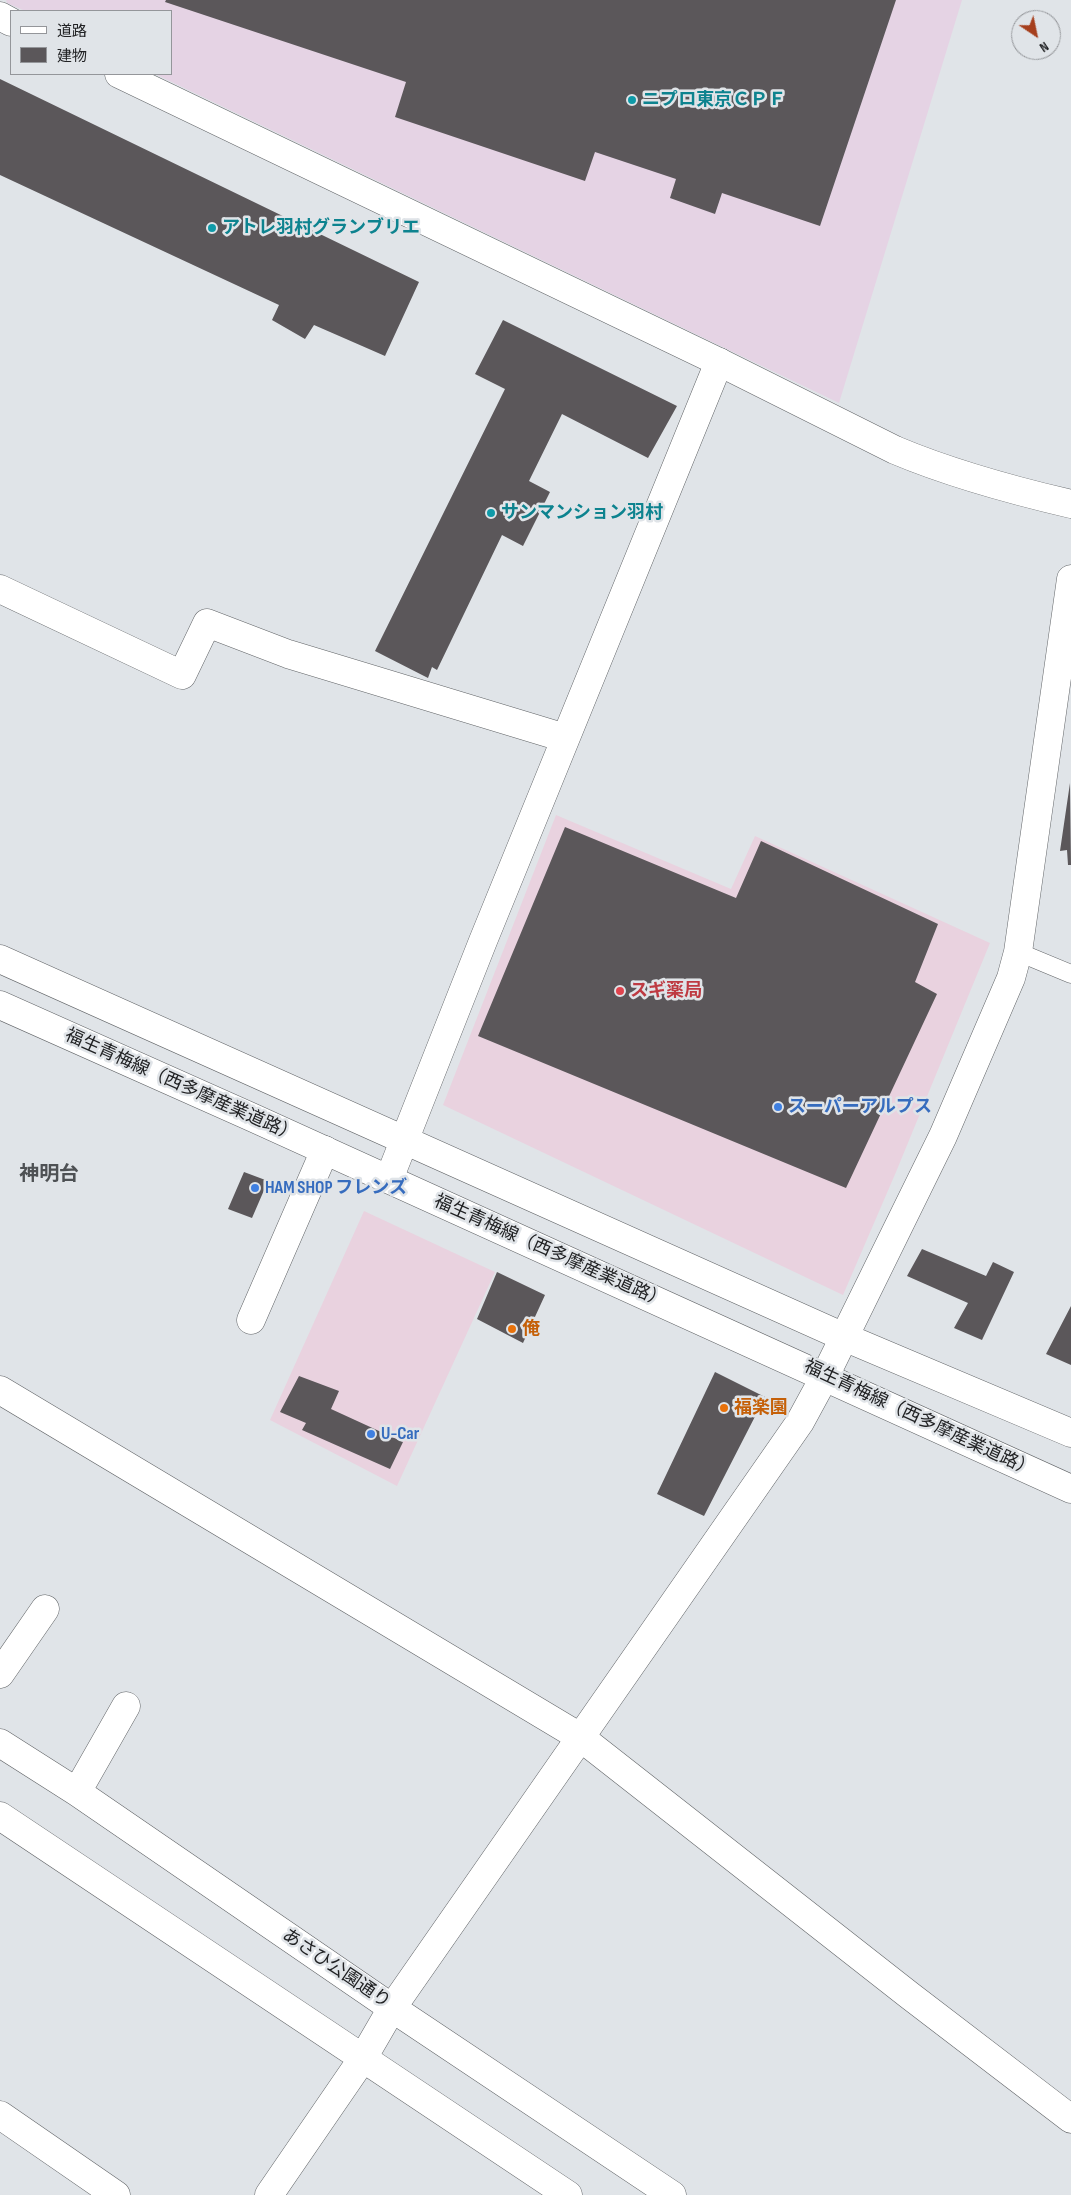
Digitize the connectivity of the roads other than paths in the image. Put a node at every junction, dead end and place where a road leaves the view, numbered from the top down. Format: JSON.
{"nodes":[{"id":1,"x":121,"y":75,"type":"edge"},
{"id":2,"x":719,"y":362,"type":"junction"},
{"id":3,"x":1071,"y":504,"type":"edge"},
{"id":4,"x":1071,"y":579,"type":"edge"},
{"id":5,"x":0,"y":590,"type":"edge"},
{"id":6,"x":565,"y":738,"type":"junction"},
{"id":7,"x":1018,"y":952,"type":"junction"},
{"id":8,"x":0,"y":959,"type":"edge"},
{"id":9,"x":1071,"y":974,"type":"edge"},
{"id":10,"x":0,"y":1005,"type":"edge"},
{"id":11,"x":405,"y":1139,"type":"junction"},
{"id":12,"x":325,"y":1150,"type":"junction"},
{"id":13,"x":389,"y":1179,"type":"junction"},
{"id":14,"x":251,"y":1320,"type":"dead end"},
{"id":15,"x":844,"y":1337,"type":"junction"},
{"id":16,"x":825,"y":1376,"type":"junction"},
{"id":17,"x":0,"y":1390,"type":"edge"},
{"id":18,"x":1071,"y":1433,"type":"edge"},
{"id":19,"x":1071,"y":1489,"type":"edge"},
{"id":20,"x":44,"y":1609,"type":"dead end"},
{"id":21,"x":0,"y":1674,"type":"edge"},
{"id":22,"x":126,"y":1706,"type":"dead end"},
{"id":23,"x":580,"y":1737,"type":"junction"},
{"id":24,"x":0,"y":1743,"type":"edge"},
{"id":25,"x":77,"y":1792,"type":"junction"},
{"id":26,"x":0,"y":1816,"type":"edge"},
{"id":27,"x":392,"y":2008,"type":"junction"},
{"id":28,"x":363,"y":2058,"type":"junction"},
{"id":29,"x":0,"y":2115,"type":"edge"},
{"id":30,"x":1071,"y":2119,"type":"edge"},
{"id":31,"x":116,"y":2195,"type":"edge"},
{"id":32,"x":270,"y":2195,"type":"edge"},
{"id":33,"x":568,"y":2195,"type":"edge"},
{"id":34,"x":672,"y":2195,"type":"edge"}],
"edges":[{"from":1,"to":2,"type":"street"},
{"from":2,"to":3,"type":"street"},
{"from":2,"to":6,"type":"street"},
{"from":4,"to":7,"type":"street"},
{"from":5,"to":6,"type":"street"},
{"from":6,"to":11,"type":"street"},
{"from":7,"to":9,"type":"lane"},
{"from":7,"to":15,"type":"street"},
{"from":8,"to":11,"type":"street"},
{"from":10,"to":12,"type":"street","name":"福生青梅線（西多摩産業道路）"},
{"from":11,"to":13,"type":"street"},
{"from":11,"to":15,"type":"street"},
{"from":12,"to":13,"type":"street","name":"福生青梅線（西多摩産業道路）"},
{"from":12,"to":14,"type":"street"},
{"from":13,"to":16,"type":"street","name":"福生青梅線（西多摩産業道路）"},
{"from":15,"to":16,"type":"street"},
{"from":15,"to":18,"type":"street"},
{"from":16,"to":19,"type":"street","name":"福生青梅線（西多摩産業道路）"},
{"from":16,"to":23,"type":"street"},
{"from":17,"to":23,"type":"street"},
{"from":20,"to":21,"type":"street"},
{"from":22,"to":25,"type":"street"},
{"from":23,"to":27,"type":"street"},
{"from":23,"to":30,"type":"street"},
{"from":24,"to":25,"type":"street","name":"あさひ公園通り"},
{"from":25,"to":27,"type":"street","name":"あさひ公園通り"},
{"from":26,"to":28,"type":"street"},
{"from":27,"to":28,"type":"street"},
{"from":27,"to":34,"type":"street","name":"あさひ公園通り"},
{"from":28,"to":32,"type":"street"},
{"from":28,"to":33,"type":"street"},
{"from":29,"to":31,"type":"street"}]}
